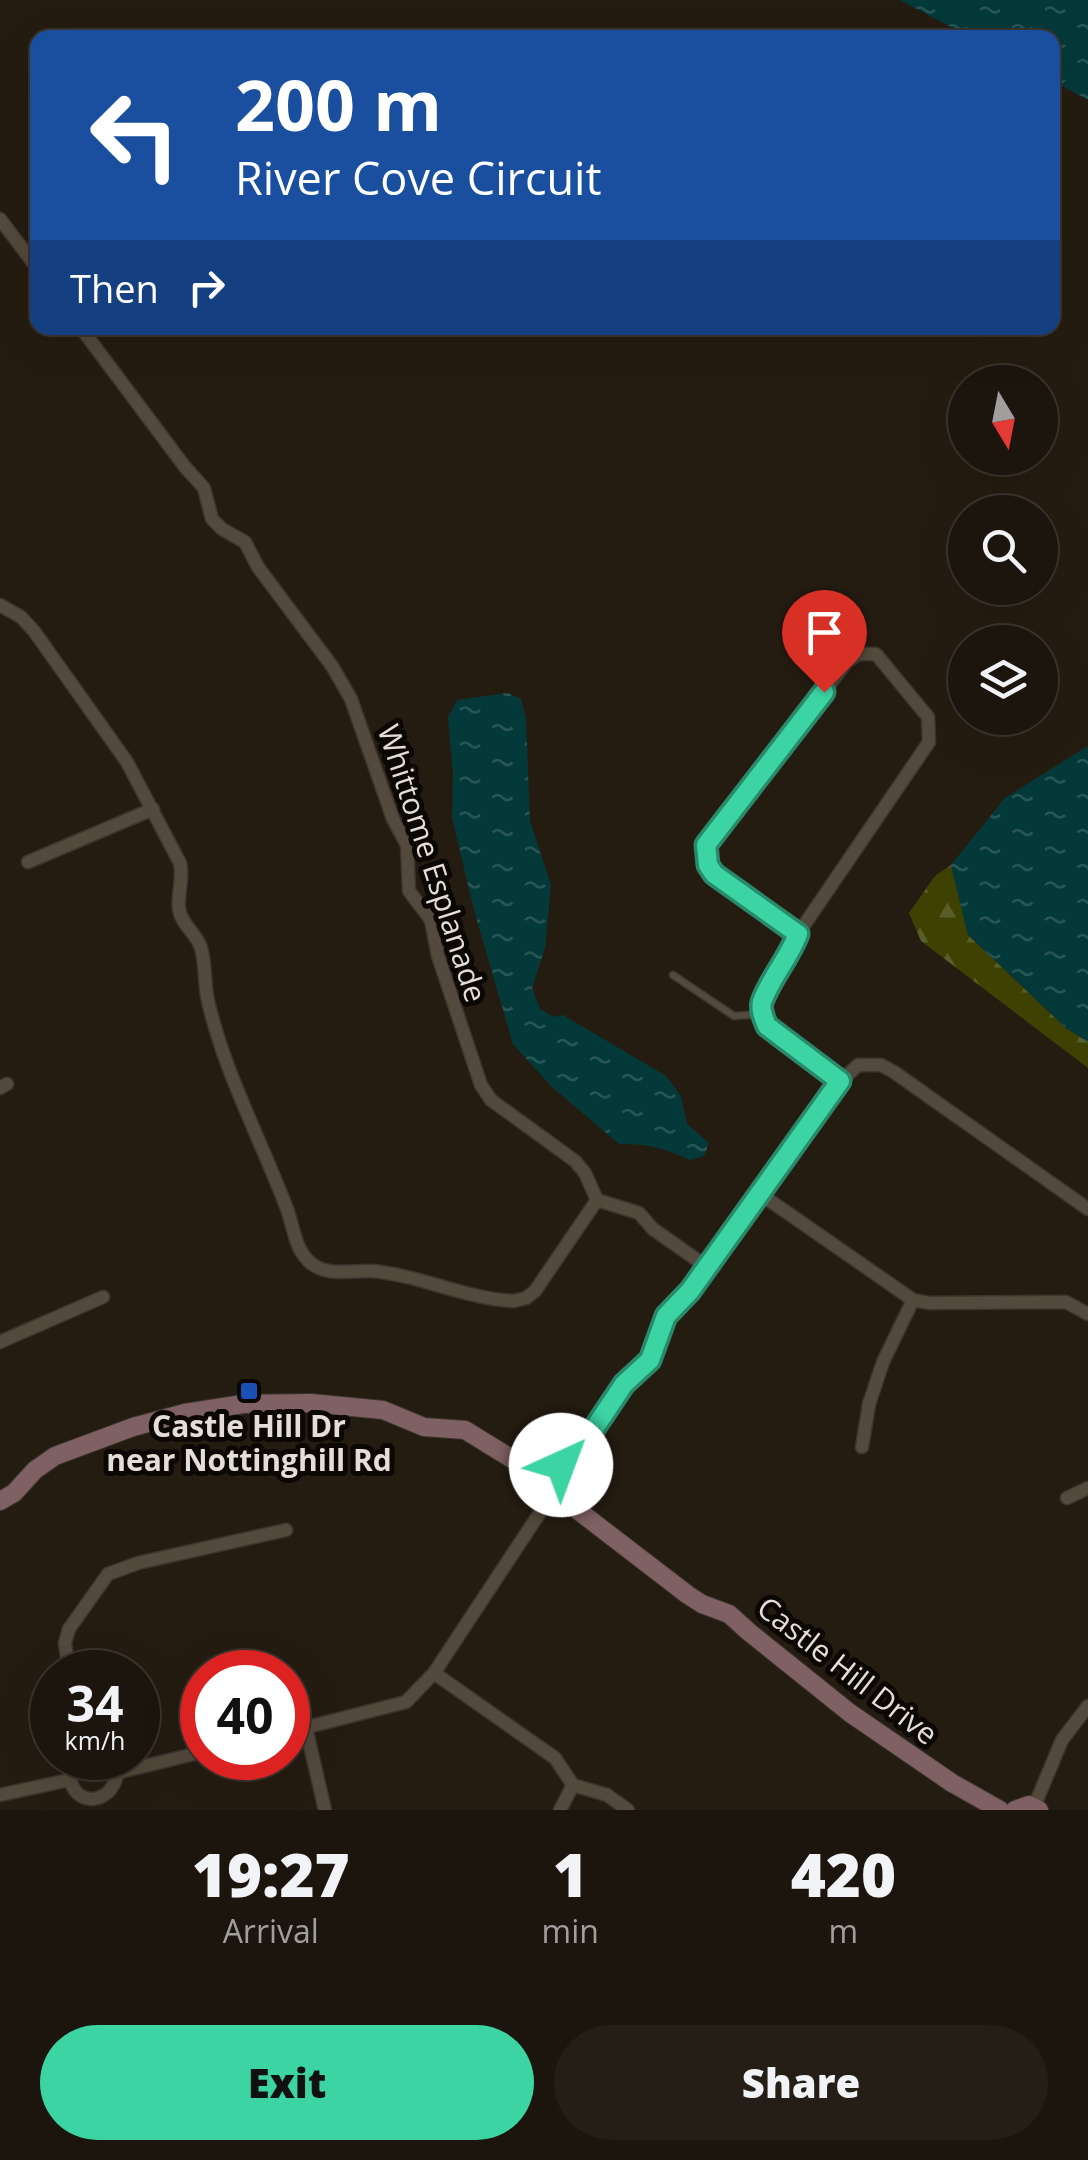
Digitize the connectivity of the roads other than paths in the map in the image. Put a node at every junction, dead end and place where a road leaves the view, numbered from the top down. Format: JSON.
{"nodes":[{"id":1,"x":0,"y":219,"type":"edge"},
{"id":2,"x":30,"y":259,"type":"edge"},
{"id":3,"x":86,"y":335,"type":"edge"},
{"id":4,"x":0,"y":606,"type":"edge"},
{"id":5,"x":153,"y":809,"type":"junction"},
{"id":6,"x":28,"y":862,"type":"dead end"},
{"id":7,"x":798,"y":934,"type":"junction"},
{"id":8,"x":673,"y":975,"type":"dead end"},
{"id":9,"x":762,"y":1014,"type":"junction"},
{"id":10,"x":840,"y":1081,"type":"junction"},
{"id":11,"x":759,"y":1194,"type":"junction"},
{"id":12,"x":596,"y":1200,"type":"junction"},
{"id":13,"x":1088,"y":1210,"type":"edge"},
{"id":14,"x":707,"y":1268,"type":"junction"},
{"id":15,"x":104,"y":1297,"type":"dead end"},
{"id":16,"x":912,"y":1300,"type":"junction"},
{"id":17,"x":1088,"y":1314,"type":"edge"},
{"id":18,"x":0,"y":1342,"type":"edge"},
{"id":19,"x":862,"y":1447,"type":"dead end"},
{"id":20,"x":567,"y":1469,"type":"junction"},
{"id":21,"x":535,"y":1473,"type":"junction"},
{"id":22,"x":1088,"y":1488,"type":"edge"},
{"id":23,"x":1067,"y":1498,"type":"dead end"},
{"id":24,"x":0,"y":1501,"type":"edge"},
{"id":25,"x":567,"y":1502,"type":"junction"},
{"id":26,"x":544,"y":1505,"type":"junction"},
{"id":27,"x":286,"y":1530,"type":"dead end"},
{"id":28,"x":66,"y":1650,"type":"edge"},
{"id":29,"x":434,"y":1673,"type":"junction"},
{"id":30,"x":1088,"y":1706,"type":"edge"},
{"id":31,"x":310,"y":1727,"type":"edge"},
{"id":32,"x":310,"y":1745,"type":"edge"},
{"id":33,"x":69,"y":1780,"type":"joint"},
{"id":34,"x":114,"y":1780,"type":"edge"},
{"id":35,"x":573,"y":1785,"type":"junction"},
{"id":36,"x":0,"y":1794,"type":"edge"},
{"id":37,"x":97,"y":1805,"type":"edge"},
{"id":38,"x":1036,"y":1809,"type":"edge"},
{"id":39,"x":325,"y":1810,"type":"edge"},
{"id":40,"x":560,"y":1810,"type":"edge"},
{"id":41,"x":628,"y":1810,"type":"edge"},
{"id":42,"x":1000,"y":1810,"type":"edge"},
{"id":43,"x":1015,"y":1810,"type":"edge"}],
"edges":[{"from":1,"to":2,"type":"street"},
{"from":3,"to":12,"type":"street","name":"Whittome Esplanade"},
{"from":4,"to":5,"type":"street"},
{"from":5,"to":6,"type":"street"},
{"from":5,"to":12,"type":"street"},
{"from":7,"to":7,"type":"street"},
{"from":7,"to":9,"type":"street"},
{"from":8,"to":9,"type":"lane"},
{"from":9,"to":10,"type":"street"},
{"from":10,"to":11,"type":"street"},
{"from":10,"to":13,"type":"street"},
{"from":11,"to":14,"type":"street"},
{"from":11,"to":16,"type":"street"},
{"from":12,"to":14,"type":"street"},
{"from":14,"to":20,"type":"street"},
{"from":15,"to":18,"type":"street"},
{"from":16,"to":17,"type":"street"},
{"from":16,"to":19,"type":"street"},
{"from":20,"to":21,"type":"street"},
{"from":20,"to":25,"type":"street"},
{"from":21,"to":24,"type":"street"},
{"from":21,"to":26,"type":"street"},
{"from":22,"to":23,"type":"street"},
{"from":25,"to":26,"type":"street"},
{"from":25,"to":42,"type":"street","name":"Castle Hill Drive"},
{"from":26,"to":29,"type":"street"},
{"from":27,"to":28,"type":"street"},
{"from":29,"to":31,"type":"street"},
{"from":29,"to":35,"type":"street"},
{"from":30,"to":38,"type":"street"},
{"from":32,"to":39,"type":"street"},
{"from":33,"to":36,"type":"street"},
{"from":33,"to":37,"type":"street"},
{"from":34,"to":37,"type":"street"},
{"from":35,"to":40,"type":"street"},
{"from":35,"to":41,"type":"street"},
{"from":38,"to":43,"type":"street"}]}
